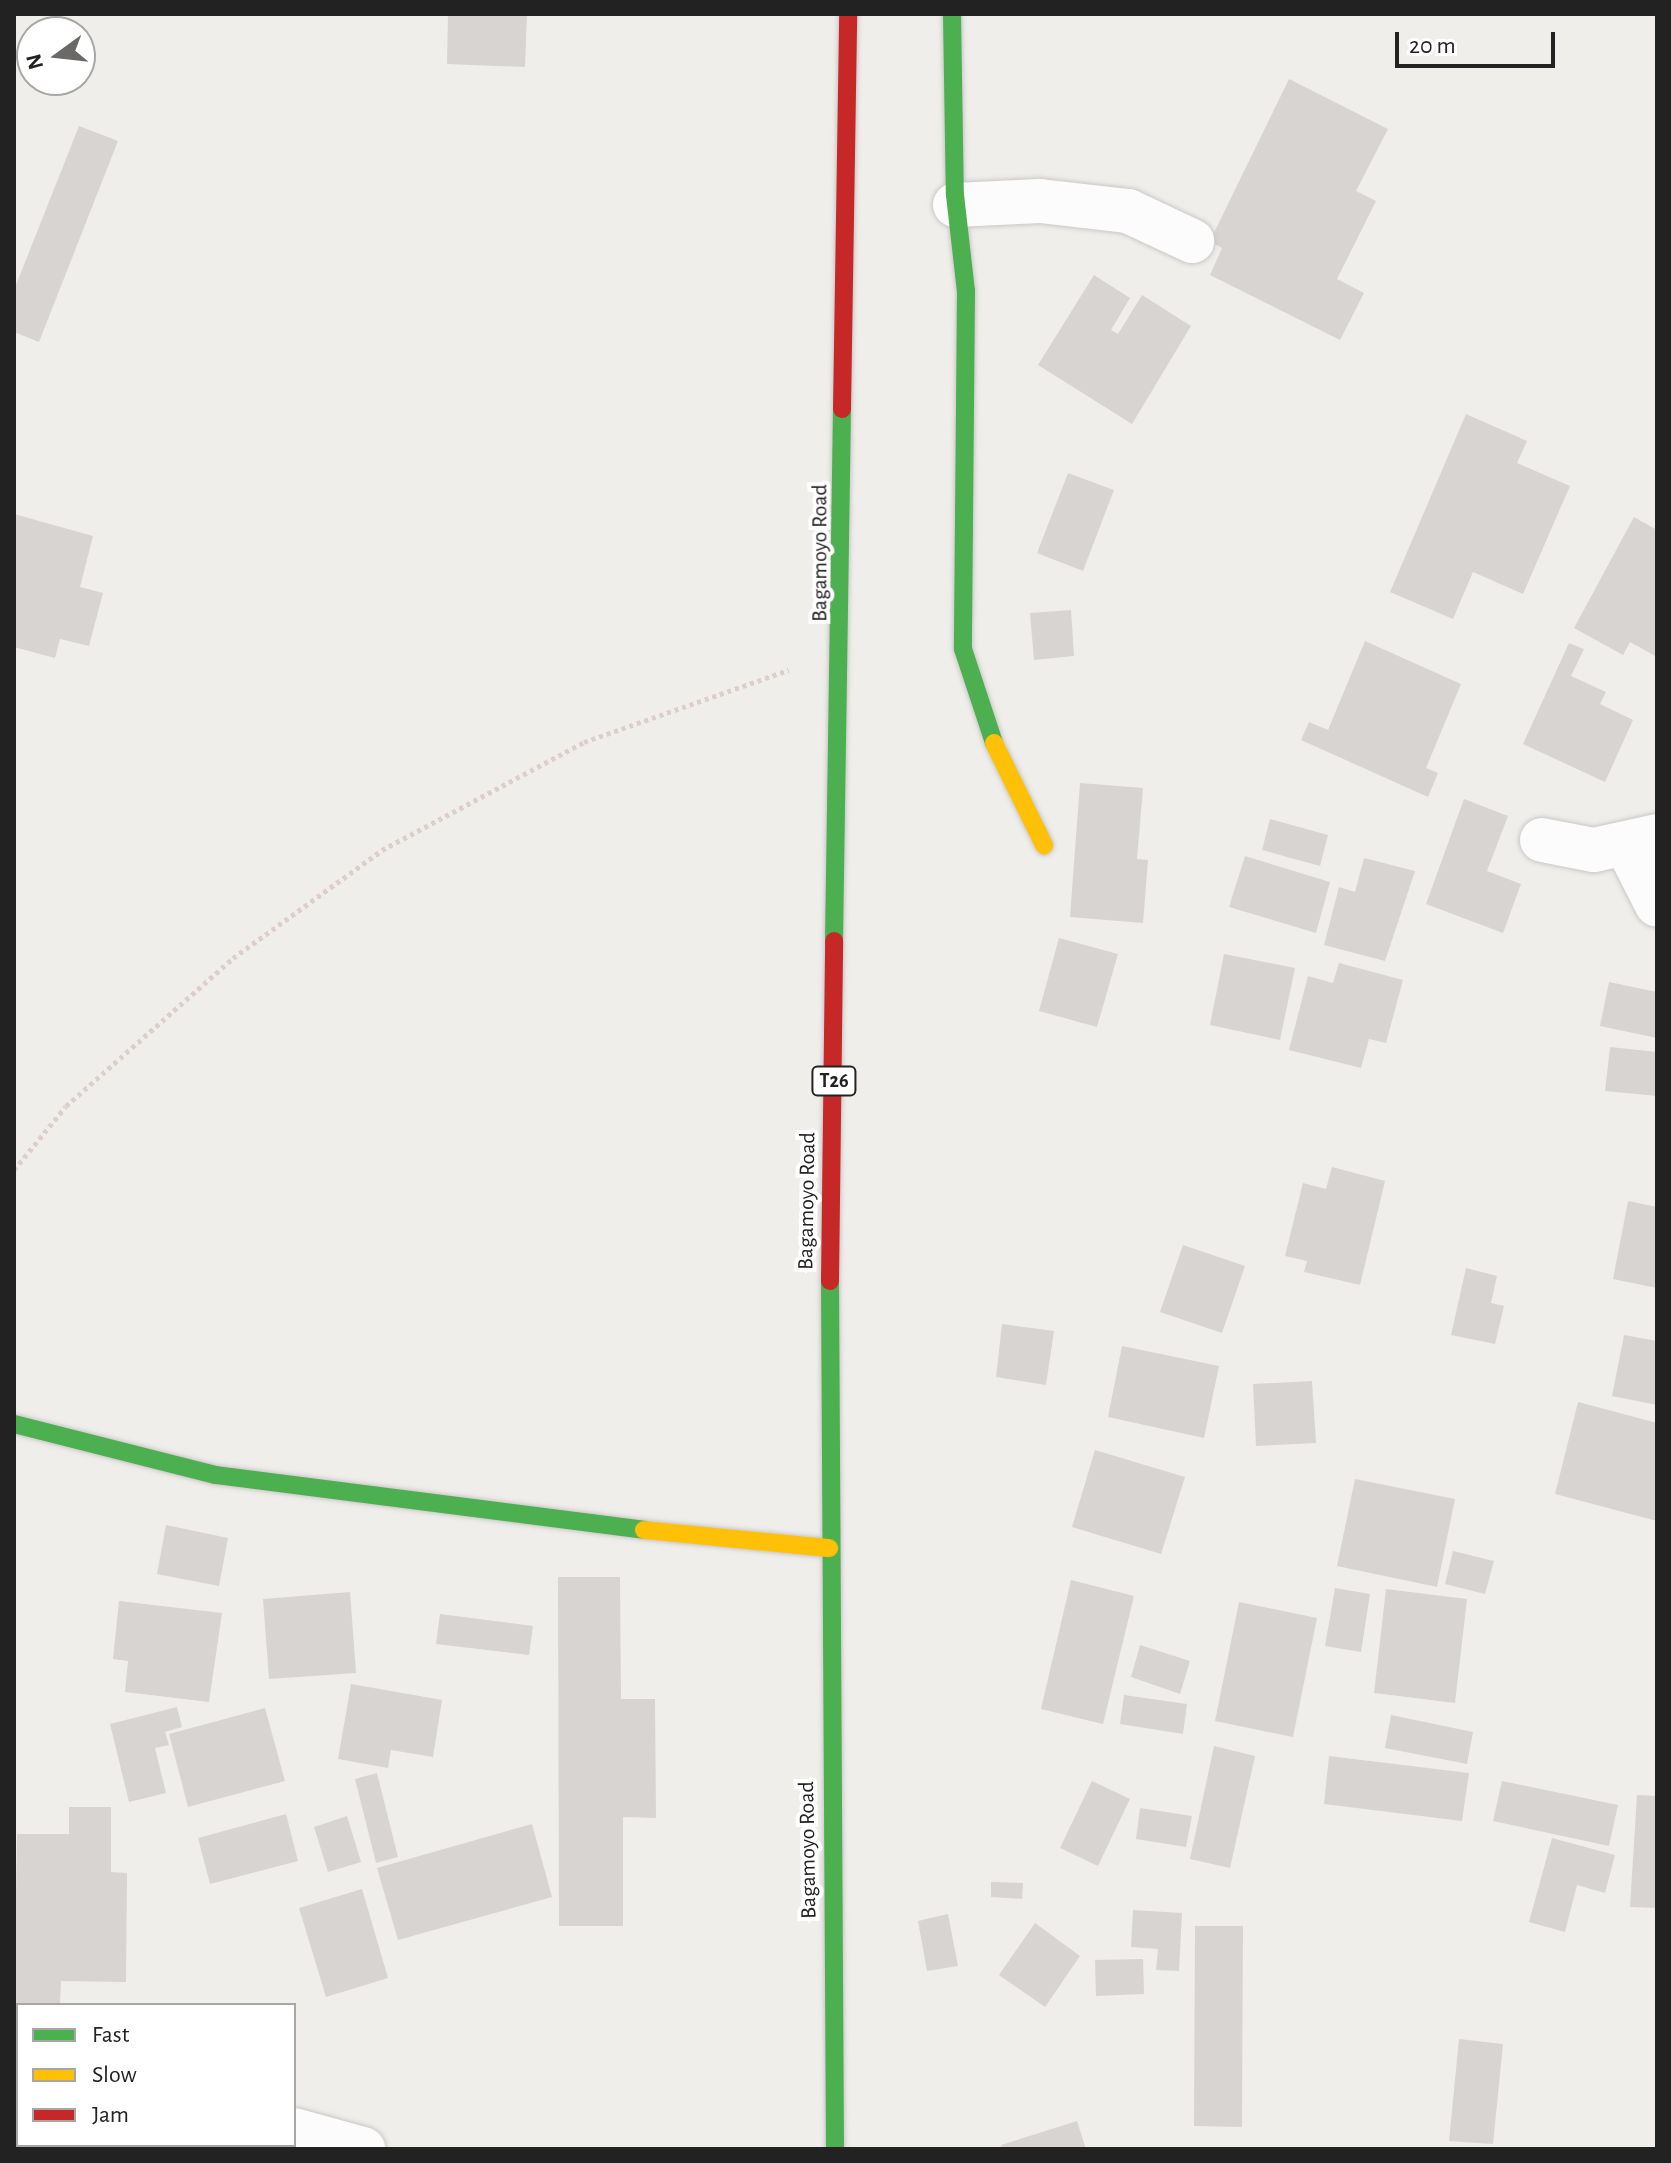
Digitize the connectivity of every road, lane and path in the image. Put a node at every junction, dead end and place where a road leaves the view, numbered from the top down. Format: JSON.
{"nodes":[{"id":1,"x":848,"y":14,"type":"edge"},
{"id":2,"x":952,"y":14,"type":"edge"},
{"id":3,"x":955,"y":205,"type":"junction"},
{"id":4,"x":1192,"y":241,"type":"dead end"},
{"id":5,"x":843,"y":651,"type":"junction"},
{"id":6,"x":1542,"y":840,"type":"dead end"},
{"id":7,"x":1641,"y":840,"type":"edge"},
{"id":8,"x":1044,"y":845,"type":"dead end"},
{"id":9,"x":1657,"y":905,"type":"edge"},
{"id":10,"x":14,"y":1170,"type":"edge"},
{"id":11,"x":14,"y":1424,"type":"edge"},
{"id":12,"x":829,"y":1548,"type":"junction"},
{"id":13,"x":296,"y":2131,"type":"edge"},
{"id":14,"x":363,"y":2149,"type":"edge"},
{"id":15,"x":835,"y":2149,"type":"edge"}],
"edges":[{"from":1,"to":5,"type":"main road","name":"Bagamoyo Road","number":"T26"},
{"from":2,"to":3,"type":"main road"},
{"from":3,"to":4,"type":"street"},
{"from":3,"to":8,"type":"main road"},
{"from":5,"to":10,"type":"path"},
{"from":5,"to":12,"type":"main road","name":"Bagamoyo Road","number":"T26"},
{"from":6,"to":7,"type":"street"},
{"from":7,"to":9,"type":"street"},
{"from":11,"to":12,"type":"main road"},
{"from":12,"to":15,"type":"main road","name":"Bagamoyo Road","number":"T26"},
{"from":13,"to":14,"type":"street"}]}
